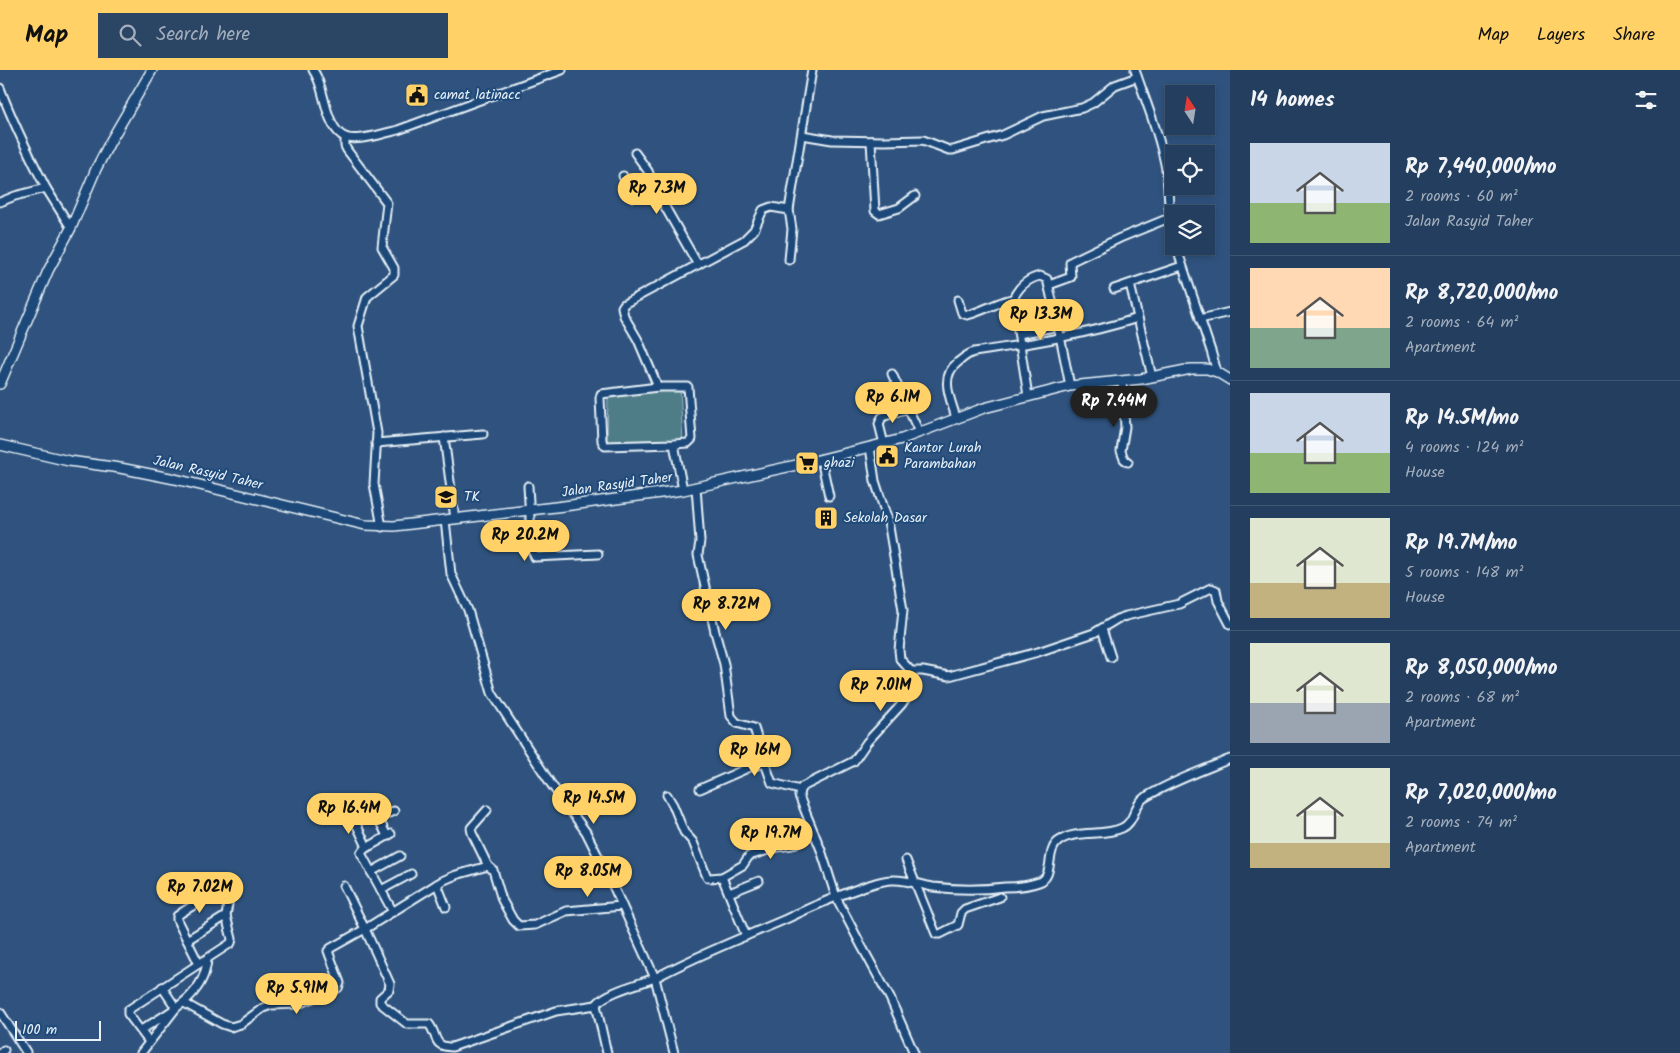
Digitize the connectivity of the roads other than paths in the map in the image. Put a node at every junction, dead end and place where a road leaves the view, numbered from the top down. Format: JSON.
{"nodes":[{"id":1,"x":152,"y":70,"type":"edge"},
{"id":2,"x":313,"y":70,"type":"edge"},
{"id":3,"x":562,"y":70,"type":"edge"},
{"id":4,"x":812,"y":70,"type":"edge"},
{"id":5,"x":1136,"y":74,"type":"edge"},
{"id":6,"x":0,"y":88,"type":"edge"},
{"id":7,"x":802,"y":135,"type":"junction"},
{"id":8,"x":345,"y":137,"type":"junction"},
{"id":9,"x":871,"y":141,"type":"junction"},
{"id":10,"x":636,"y":153,"type":"dead end"},
{"id":11,"x":623,"y":176,"type":"dead end"},
{"id":12,"x":46,"y":188,"type":"junction"},
{"id":13,"x":654,"y":188,"type":"junction"},
{"id":14,"x":915,"y":196,"type":"dead end"},
{"id":15,"x":0,"y":202,"type":"edge"},
{"id":16,"x":1169,"y":205,"type":"edge"},
{"id":17,"x":789,"y":210,"type":"junction"},
{"id":18,"x":1165,"y":220,"type":"edge"},
{"id":19,"x":71,"y":228,"type":"junction"},
{"id":20,"x":1179,"y":255,"type":"edge"},
{"id":21,"x":788,"y":260,"type":"dead end"},
{"id":22,"x":698,"y":264,"type":"junction"},
{"id":23,"x":1182,"y":266,"type":"junction"},
{"id":24,"x":1130,"y":284,"type":"junction"},
{"id":25,"x":1049,"y":285,"type":"junction"},
{"id":26,"x":1114,"y":289,"type":"dead end"},
{"id":27,"x":1013,"y":299,"type":"junction"},
{"id":28,"x":958,"y":300,"type":"dead end"},
{"id":29,"x":1230,"y":312,"type":"edge"},
{"id":30,"x":1138,"y":318,"type":"junction"},
{"id":31,"x":1200,"y":319,"type":"junction"},
{"id":32,"x":1058,"y":326,"type":"junction"},
{"id":33,"x":1019,"y":334,"type":"junction"},
{"id":34,"x":1060,"y":338,"type":"junction"},
{"id":35,"x":1020,"y":345,"type":"junction"},
{"id":36,"x":1217,"y":372,"type":"junction"},
{"id":37,"x":892,"y":374,"type":"dead end"},
{"id":38,"x":1152,"y":377,"type":"junction"},
{"id":39,"x":1230,"y":380,"type":"edge"},
{"id":40,"x":1122,"y":381,"type":"junction"},
{"id":41,"x":0,"y":384,"type":"edge"},
{"id":42,"x":1070,"y":386,"type":"junction"},
{"id":43,"x":658,"y":387,"type":"junction"},
{"id":44,"x":1028,"y":396,"type":"junction"},
{"id":45,"x":908,"y":409,"type":"junction"},
{"id":46,"x":956,"y":418,"type":"junction"},
{"id":47,"x":918,"y":432,"type":"junction"},
{"id":48,"x":483,"y":434,"type":"dead end"},
{"id":49,"x":444,"y":437,"type":"junction"},
{"id":50,"x":376,"y":442,"type":"junction"},
{"id":51,"x":674,"y":444,"type":"junction"},
{"id":52,"x":884,"y":444,"type":"junction"},
{"id":53,"x":0,"y":445,"type":"edge"},
{"id":54,"x":870,"y":447,"type":"junction"},
{"id":55,"x":821,"y":459,"type":"junction"},
{"id":56,"x":1128,"y":462,"type":"dead end"},
{"id":57,"x":528,"y":486,"type":"dead end"},
{"id":58,"x":696,"y":487,"type":"junction"},
{"id":59,"x":683,"y":490,"type":"junction"},
{"id":60,"x":829,"y":496,"type":"dead end"},
{"id":61,"x":531,"y":510,"type":"junction"},
{"id":62,"x":455,"y":519,"type":"junction"},
{"id":63,"x":445,"y":520,"type":"junction"},
{"id":64,"x":382,"y":527,"type":"junction"},
{"id":65,"x":598,"y":554,"type":"dead end"},
{"id":66,"x":1230,"y":624,"type":"edge"},
{"id":67,"x":1102,"y":630,"type":"junction"},
{"id":68,"x":1111,"y":657,"type":"dead end"},
{"id":69,"x":911,"y":671,"type":"junction"},
{"id":70,"x":1230,"y":759,"type":"edge"},
{"id":71,"x":765,"y":763,"type":"junction"},
{"id":72,"x":700,"y":789,"type":"dead end"},
{"id":73,"x":800,"y":790,"type":"junction"},
{"id":74,"x":667,"y":795,"type":"dead end"},
{"id":75,"x":370,"y":801,"type":"dead end"},
{"id":76,"x":487,"y":810,"type":"dead end"},
{"id":77,"x":394,"y":811,"type":"dead end"},
{"id":78,"x":351,"y":813,"type":"dead end"},
{"id":79,"x":378,"y":817,"type":"junction"},
{"id":80,"x":814,"y":832,"type":"junction"},
{"id":81,"x":367,"y":847,"type":"junction"},
{"id":82,"x":400,"y":856,"type":"dead end"},
{"id":83,"x":906,"y":860,"type":"dead end"},
{"id":84,"x":488,"y":866,"type":"junction"},
{"id":85,"x":371,"y":872,"type":"junction"},
{"id":86,"x":411,"y":874,"type":"dead end"},
{"id":87,"x":722,"y":877,"type":"junction"},
{"id":88,"x":758,"y":881,"type":"dead end"},
{"id":89,"x":437,"y":884,"type":"junction"},
{"id":90,"x":917,"y":884,"type":"junction"},
{"id":91,"x":344,"y":886,"type":"dead end"},
{"id":92,"x":380,"y":890,"type":"junction"},
{"id":93,"x":729,"y":893,"type":"junction"},
{"id":94,"x":836,"y":897,"type":"junction"},
{"id":95,"x":1000,"y":897,"type":"dead end"},
{"id":96,"x":446,"y":906,"type":"dead end"},
{"id":97,"x":622,"y":906,"type":"junction"},
{"id":98,"x":393,"y":912,"type":"junction"},
{"id":99,"x":226,"y":916,"type":"junction"},
{"id":100,"x":365,"y":929,"type":"junction"},
{"id":101,"x":746,"y":936,"type":"junction"},
{"id":102,"x":187,"y":940,"type":"junction"},
{"id":103,"x":207,"y":959,"type":"junction"},
{"id":104,"x":199,"y":964,"type":"junction"},
{"id":105,"x":655,"y":978,"type":"junction"},
{"id":106,"x":162,"y":987,"type":"junction"},
{"id":107,"x":184,"y":1003,"type":"junction"},
{"id":108,"x":596,"y":1005,"type":"junction"},
{"id":109,"x":176,"y":1008,"type":"junction"},
{"id":110,"x":0,"y":1013,"type":"edge"},
{"id":111,"x":141,"y":1030,"type":"junction"},
{"id":112,"x":150,"y":1042,"type":"junction"},
{"id":113,"x":26,"y":1052,"type":"edge"},
{"id":114,"x":141,"y":1053,"type":"edge"},
{"id":115,"x":607,"y":1053,"type":"edge"},
{"id":116,"x":674,"y":1053,"type":"edge"},
{"id":117,"x":914,"y":1053,"type":"edge"}],
"edges":[{"from":1,"to":19,"type":"street"},
{"from":2,"to":8,"type":"street"},
{"from":3,"to":8,"type":"street"},
{"from":4,"to":7,"type":"street"},
{"from":5,"to":9,"type":"street"},
{"from":5,"to":16,"type":"street"},
{"from":6,"to":12,"type":"street"},
{"from":7,"to":9,"type":"street"},
{"from":7,"to":17,"type":"street"},
{"from":8,"to":50,"type":"street"},
{"from":9,"to":14,"type":"street"},
{"from":10,"to":13,"type":"street"},
{"from":11,"to":13,"type":"street"},
{"from":12,"to":15,"type":"street"},
{"from":12,"to":19,"type":"street"},
{"from":13,"to":22,"type":"street"},
{"from":17,"to":21,"type":"street"},
{"from":17,"to":22,"type":"street"},
{"from":18,"to":25,"type":"street"},
{"from":19,"to":41,"type":"street"},
{"from":20,"to":23,"type":"street"},
{"from":22,"to":43,"type":"street"},
{"from":23,"to":24,"type":"street"},
{"from":23,"to":31,"type":"street"},
{"from":24,"to":26,"type":"street"},
{"from":24,"to":30,"type":"street"},
{"from":25,"to":27,"type":"street"},
{"from":25,"to":32,"type":"street"},
{"from":27,"to":28,"type":"street"},
{"from":27,"to":33,"type":"street"},
{"from":29,"to":31,"type":"street"},
{"from":30,"to":34,"type":"street"},
{"from":30,"to":38,"type":"street"},
{"from":31,"to":36,"type":"street"},
{"from":32,"to":33,"type":"street"},
{"from":32,"to":34,"type":"street"},
{"from":33,"to":35,"type":"street"},
{"from":34,"to":35,"type":"street"},
{"from":34,"to":42,"type":"street"},
{"from":35,"to":44,"type":"street"},
{"from":35,"to":46,"type":"street"},
{"from":36,"to":38,"type":"street","name":"Jalan Rasyid Taher"},
{"from":36,"to":39,"type":"street","name":"Jalan Rasyid Taher"},
{"from":37,"to":45,"type":"street"},
{"from":38,"to":40,"type":"street","name":"Jalan Rasyid Taher"},
{"from":40,"to":42,"type":"street","name":"Jalan Rasyid Taher"},
{"from":40,"to":56,"type":"street"},
{"from":42,"to":44,"type":"street","name":"Jalan Rasyid Taher"},
{"from":43,"to":51,"type":"street"},
{"from":43,"to":51,"type":"street"},
{"from":44,"to":46,"type":"street","name":"Jalan Rasyid Taher"},
{"from":45,"to":47,"type":"street"},
{"from":45,"to":52,"type":"street"},
{"from":46,"to":47,"type":"street","name":"Jalan Rasyid Taher"},
{"from":47,"to":52,"type":"street","name":"Jalan Rasyid Taher"},
{"from":48,"to":49,"type":"street"},
{"from":49,"to":50,"type":"street"},
{"from":49,"to":62,"type":"street"},
{"from":50,"to":64,"type":"street"},
{"from":51,"to":59,"type":"street"},
{"from":52,"to":54,"type":"street","name":"Jalan Rasyid Taher"},
{"from":53,"to":64,"type":"street","name":"Jalan Rasyid Taher"},
{"from":54,"to":55,"type":"street","name":"Jalan Rasyid Taher"},
{"from":54,"to":69,"type":"street"},
{"from":55,"to":58,"type":"street","name":"Jalan Rasyid Taher"},
{"from":55,"to":60,"type":"street"},
{"from":57,"to":61,"type":"street"},
{"from":58,"to":59,"type":"street","name":"Jalan Rasyid Taher"},
{"from":58,"to":71,"type":"street"},
{"from":59,"to":61,"type":"street","name":"Jalan Rasyid Taher"},
{"from":61,"to":62,"type":"street","name":"Jalan Rasyid Taher"},
{"from":61,"to":65,"type":"street"},
{"from":62,"to":63,"type":"street","name":"Jalan Rasyid Taher"},
{"from":63,"to":64,"type":"street","name":"Jalan Rasyid Taher"},
{"from":63,"to":97,"type":"street"},
{"from":66,"to":67,"type":"street"},
{"from":67,"to":68,"type":"street"},
{"from":67,"to":69,"type":"street"},
{"from":69,"to":73,"type":"street"},
{"from":70,"to":90,"type":"street"},
{"from":71,"to":72,"type":"street"},
{"from":71,"to":73,"type":"street"},
{"from":73,"to":80,"type":"street"},
{"from":74,"to":87,"type":"street"},
{"from":75,"to":79,"type":"street"},
{"from":76,"to":84,"type":"street"},
{"from":77,"to":79,"type":"street"},
{"from":78,"to":81,"type":"street"},
{"from":79,"to":81,"type":"street"},
{"from":80,"to":87,"type":"street"},
{"from":80,"to":94,"type":"street"},
{"from":81,"to":85,"type":"street"},
{"from":82,"to":85,"type":"street"},
{"from":83,"to":90,"type":"street"},
{"from":84,"to":89,"type":"street"},
{"from":84,"to":97,"type":"street"},
{"from":85,"to":92,"type":"street"},
{"from":86,"to":92,"type":"street"},
{"from":87,"to":93,"type":"street"},
{"from":88,"to":93,"type":"street"},
{"from":89,"to":96,"type":"street"},
{"from":89,"to":98,"type":"street"},
{"from":90,"to":94,"type":"street"},
{"from":90,"to":95,"type":"street"},
{"from":91,"to":100,"type":"street"},
{"from":92,"to":98,"type":"street"},
{"from":93,"to":101,"type":"street"},
{"from":94,"to":101,"type":"street"},
{"from":94,"to":117,"type":"street"},
{"from":97,"to":105,"type":"street"},
{"from":98,"to":100,"type":"street"},
{"from":99,"to":102,"type":"street"},
{"from":99,"to":102,"type":"street"},
{"from":99,"to":103,"type":"street"},
{"from":100,"to":107,"type":"street"},
{"from":100,"to":108,"type":"street"},
{"from":101,"to":105,"type":"street"},
{"from":102,"to":104,"type":"street"},
{"from":103,"to":104,"type":"street"},
{"from":103,"to":107,"type":"street"},
{"from":104,"to":106,"type":"street"},
{"from":105,"to":108,"type":"street"},
{"from":105,"to":116,"type":"street"},
{"from":106,"to":109,"type":"street"},
{"from":106,"to":111,"type":"street"},
{"from":107,"to":109,"type":"street"},
{"from":108,"to":115,"type":"street"},
{"from":109,"to":111,"type":"street"},
{"from":109,"to":112,"type":"street"},
{"from":110,"to":113,"type":"street"},
{"from":111,"to":112,"type":"street"},
{"from":112,"to":114,"type":"street"}]}
